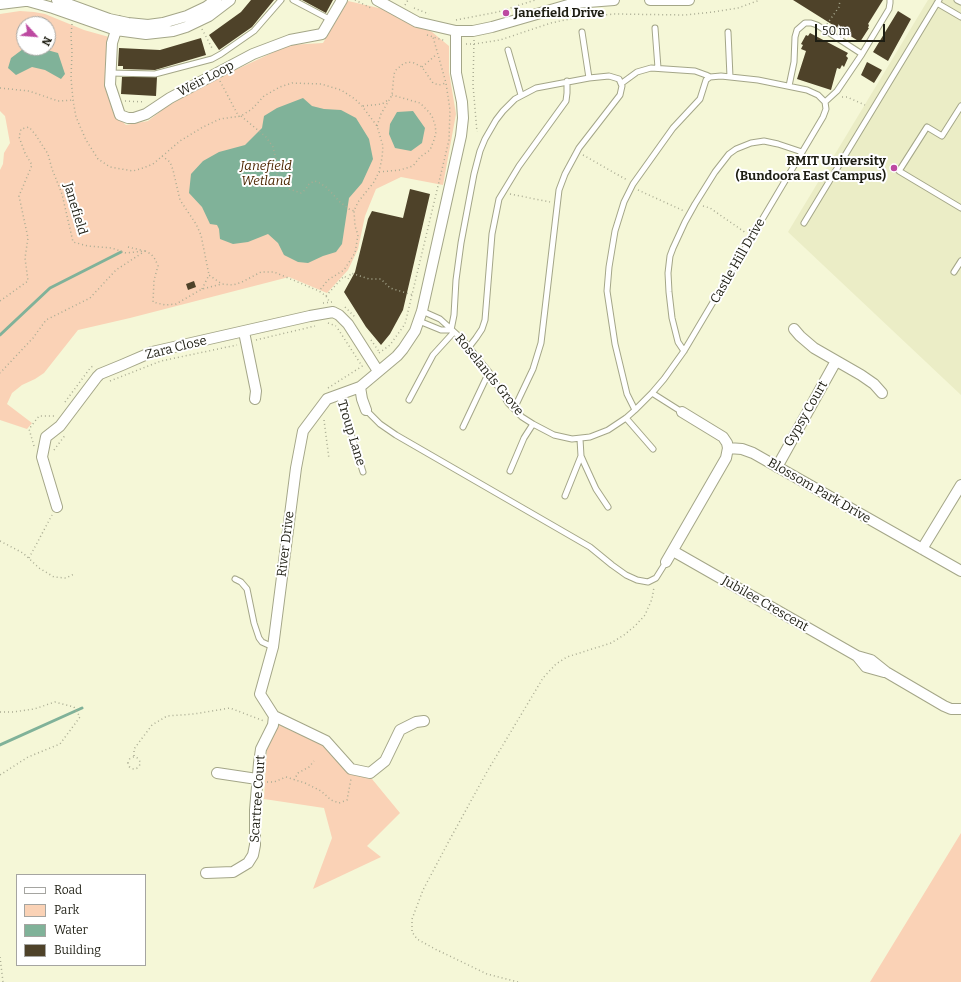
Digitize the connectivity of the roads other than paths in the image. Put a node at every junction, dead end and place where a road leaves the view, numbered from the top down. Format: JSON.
{"nodes":[{"id":1,"x":30,"y":0,"type":"edge"},
{"id":2,"x":57,"y":0,"type":"edge"},
{"id":3,"x":216,"y":0,"type":"edge"},
{"id":4,"x":230,"y":0,"type":"edge"},
{"id":5,"x":281,"y":0,"type":"edge"},
{"id":6,"x":293,"y":0,"type":"edge"},
{"id":7,"x":342,"y":0,"type":"edge"},
{"id":8,"x":614,"y":0,"type":"edge"},
{"id":9,"x":650,"y":0,"type":"edge"},
{"id":10,"x":689,"y":0,"type":"edge"},
{"id":11,"x":890,"y":0,"type":"edge"},
{"id":12,"x":957,"y":0,"type":"edge"},
{"id":13,"x":938,"y":1,"type":"edge"},
{"id":14,"x":961,"y":2,"type":"edge"},
{"id":15,"x":3,"y":4,"type":"edge"},
{"id":16,"x":376,"y":5,"type":"edge"},
{"id":17,"x":961,"y":17,"type":"edge"},
{"id":18,"x":331,"y":20,"type":"junction"},
{"id":19,"x":118,"y":26,"type":"junction"},
{"id":20,"x":655,"y":28,"type":"dead end"},
{"id":21,"x":456,"y":32,"type":"junction"},
{"id":22,"x":582,"y":32,"type":"dead end"},
{"id":23,"x":728,"y":32,"type":"dead end"},
{"id":24,"x":508,"y":50,"type":"dead end"},
{"id":25,"x":862,"y":54,"type":"junction"},
{"id":26,"x":658,"y":68,"type":"junction"},
{"id":27,"x":110,"y":72,"type":"junction"},
{"id":28,"x":710,"y":77,"type":"junction"},
{"id":29,"x":730,"y":77,"type":"junction"},
{"id":30,"x":589,"y":78,"type":"junction"},
{"id":31,"x":566,"y":81,"type":"junction"},
{"id":32,"x":622,"y":84,"type":"junction"},
{"id":33,"x":789,"y":86,"type":"junction"},
{"id":34,"x":521,"y":95,"type":"junction"},
{"id":35,"x":825,"y":102,"type":"junction"},
{"id":36,"x":961,"y":106,"type":"edge"},
{"id":37,"x":802,"y":152,"type":"junction"},
{"id":38,"x":961,"y":208,"type":"edge"},
{"id":39,"x":804,"y":223,"type":"dead end"},
{"id":40,"x":961,"y":261,"type":"edge"},
{"id":41,"x":954,"y":272,"type":"dead end"},
{"id":42,"x":421,"y":316,"type":"junction"},
{"id":43,"x":794,"y":329,"type":"dead end"},
{"id":44,"x":452,"y":331,"type":"junction"},
{"id":45,"x":244,"y":332,"type":"junction"},
{"id":46,"x":468,"y":347,"type":"junction"},
{"id":47,"x":684,"y":351,"type":"junction"},
{"id":48,"x":836,"y":361,"type":"junction"},
{"id":49,"x":378,"y":371,"type":"junction"},
{"id":50,"x":489,"y":372,"type":"junction"},
{"id":51,"x":360,"y":387,"type":"junction"},
{"id":52,"x":882,"y":392,"type":"dead end"},
{"id":53,"x":652,"y":393,"type":"junction"},
{"id":54,"x":339,"y":394,"type":"junction"},
{"id":55,"x":255,"y":399,"type":"dead end"},
{"id":56,"x":409,"y":400,"type":"dead end"},
{"id":57,"x":514,"y":409,"type":"junction"},
{"id":58,"x":366,"y":410,"type":"joint"},
{"id":59,"x":635,"y":410,"type":"junction"},
{"id":60,"x":682,"y":412,"type":"joint"},
{"id":61,"x":626,"y":418,"type":"junction"},
{"id":62,"x":532,"y":424,"type":"junction"},
{"id":63,"x":463,"y":427,"type":"dead end"},
{"id":64,"x":580,"y":439,"type":"junction"},
{"id":65,"x":728,"y":448,"type":"junction"},
{"id":66,"x":653,"y":449,"type":"dead end"},
{"id":67,"x":581,"y":456,"type":"junction"},
{"id":68,"x":777,"y":466,"type":"junction"},
{"id":69,"x":510,"y":471,"type":"dead end"},
{"id":70,"x":363,"y":472,"type":"dead end"},
{"id":71,"x":961,"y":485,"type":"edge"},
{"id":72,"x":565,"y":496,"type":"dead end"},
{"id":73,"x":57,"y":507,"type":"road end"},
{"id":74,"x":608,"y":507,"type":"dead end"},
{"id":75,"x":922,"y":549,"type":"junction"},
{"id":76,"x":673,"y":551,"type":"junction"},
{"id":77,"x":666,"y":562,"type":"joint"},
{"id":78,"x":961,"y":571,"type":"edge"},
{"id":79,"x":235,"y":579,"type":"dead end"},
{"id":80,"x":273,"y":647,"type":"junction"},
{"id":81,"x":961,"y":709,"type":"edge"},
{"id":82,"x":273,"y":720,"type":"junction"},
{"id":83,"x":424,"y":721,"type":"dead end"},
{"id":84,"x":217,"y":774,"type":"dead end"},
{"id":85,"x":257,"y":780,"type":"junction"},
{"id":86,"x":206,"y":873,"type":"dead end"}],
"edges":[{"from":1,"to":15,"type":"street"},
{"from":1,"to":19,"type":"street"},
{"from":2,"to":19,"type":"street"},
{"from":3,"to":19,"type":"street"},
{"from":4,"to":19,"type":"street"},
{"from":5,"to":27,"type":"lane","name":"Weir Loop"},
{"from":6,"to":18,"type":"lane"},
{"from":7,"to":18,"type":"street","name":"Weir Loop"},
{"from":8,"to":21,"type":"street"},
{"from":9,"to":10,"type":"street"},
{"from":11,"to":25,"type":"lane"},
{"from":12,"to":14,"type":"lane"},
{"from":13,"to":17,"type":"lane"},
{"from":13,"to":39,"type":"lane"},
{"from":16,"to":21,"type":"street"},
{"from":18,"to":27,"type":"street","name":"Weir Loop"},
{"from":19,"to":27,"type":"street","name":"Weir Loop"},
{"from":20,"to":26,"type":"lane"},
{"from":21,"to":42,"type":"street"},
{"from":22,"to":30,"type":"lane"},
{"from":23,"to":29,"type":"lane"},
{"from":24,"to":34,"type":"lane"},
{"from":25,"to":33,"type":"lane"},
{"from":25,"to":35,"type":"lane"},
{"from":26,"to":28,"type":"lane"},
{"from":26,"to":32,"type":"lane"},
{"from":28,"to":29,"type":"lane"},
{"from":28,"to":59,"type":"lane"},
{"from":29,"to":33,"type":"lane"},
{"from":30,"to":31,"type":"lane"},
{"from":30,"to":32,"type":"lane"},
{"from":31,"to":34,"type":"lane"},
{"from":31,"to":46,"type":"lane"},
{"from":32,"to":57,"type":"lane"},
{"from":33,"to":35,"type":"lane"},
{"from":34,"to":44,"type":"lane"},
{"from":35,"to":37,"type":"lane","name":"Castle Hill Drive"},
{"from":36,"to":38,"type":"lane"},
{"from":37,"to":47,"type":"lane","name":"Castle Hill Drive"},
{"from":37,"to":47,"type":"lane"},
{"from":40,"to":41,"type":"lane"},
{"from":42,"to":44,"type":"lane","name":"Roselands Grove"},
{"from":42,"to":44,"type":"lane","name":"Roselands Grove"},
{"from":42,"to":49,"type":"street"},
{"from":43,"to":48,"type":"street"},
{"from":44,"to":46,"type":"lane","name":"Roselands Grove"},
{"from":44,"to":56,"type":"lane"},
{"from":45,"to":49,"type":"street","name":"Zara Close"},
{"from":45,"to":55,"type":"street"},
{"from":45,"to":73,"type":"street","name":"Zara Close"},
{"from":46,"to":50,"type":"lane","name":"Roselands Grove"},
{"from":47,"to":53,"type":"lane","name":"Castle Hill Drive"},
{"from":48,"to":52,"type":"street"},
{"from":48,"to":68,"type":"street","name":"Gypsy Court"},
{"from":49,"to":51,"type":"street"},
{"from":50,"to":57,"type":"lane","name":"Roselands Grove"},
{"from":50,"to":63,"type":"lane"},
{"from":51,"to":54,"type":"street","name":"River Drive"},
{"from":51,"to":58,"type":"street"},
{"from":53,"to":59,"type":"lane","name":"Castle Hill Drive"},
{"from":53,"to":60,"type":"lane"},
{"from":54,"to":70,"type":"lane","name":"Troup Lane"},
{"from":54,"to":80,"type":"street","name":"River Drive"},
{"from":57,"to":62,"type":"lane","name":"Roselands Grove"},
{"from":58,"to":77,"type":"lane"},
{"from":59,"to":61,"type":"lane","name":"Roselands Grove"},
{"from":60,"to":65,"type":"street"},
{"from":61,"to":64,"type":"lane","name":"Roselands Grove"},
{"from":61,"to":66,"type":"lane"},
{"from":62,"to":64,"type":"lane","name":"Roselands Grove"},
{"from":62,"to":69,"type":"lane"},
{"from":64,"to":67,"type":"lane"},
{"from":65,"to":68,"type":"street","name":"Blossom Park Drive"},
{"from":65,"to":76,"type":"street"},
{"from":67,"to":72,"type":"lane"},
{"from":67,"to":74,"type":"lane"},
{"from":68,"to":75,"type":"street","name":"Blossom Park Drive"},
{"from":71,"to":75,"type":"street"},
{"from":75,"to":78,"type":"street","name":"Blossom Park Drive"},
{"from":76,"to":77,"type":"street"},
{"from":76,"to":81,"type":"street","name":"Jubilee Crescent"},
{"from":79,"to":80,"type":"lane"},
{"from":80,"to":82,"type":"street","name":"River Drive"},
{"from":82,"to":83,"type":"street"},
{"from":82,"to":85,"type":"street","name":"Scartree Court"},
{"from":84,"to":85,"type":"street"},
{"from":85,"to":86,"type":"street","name":"Scartree Court"}]}
